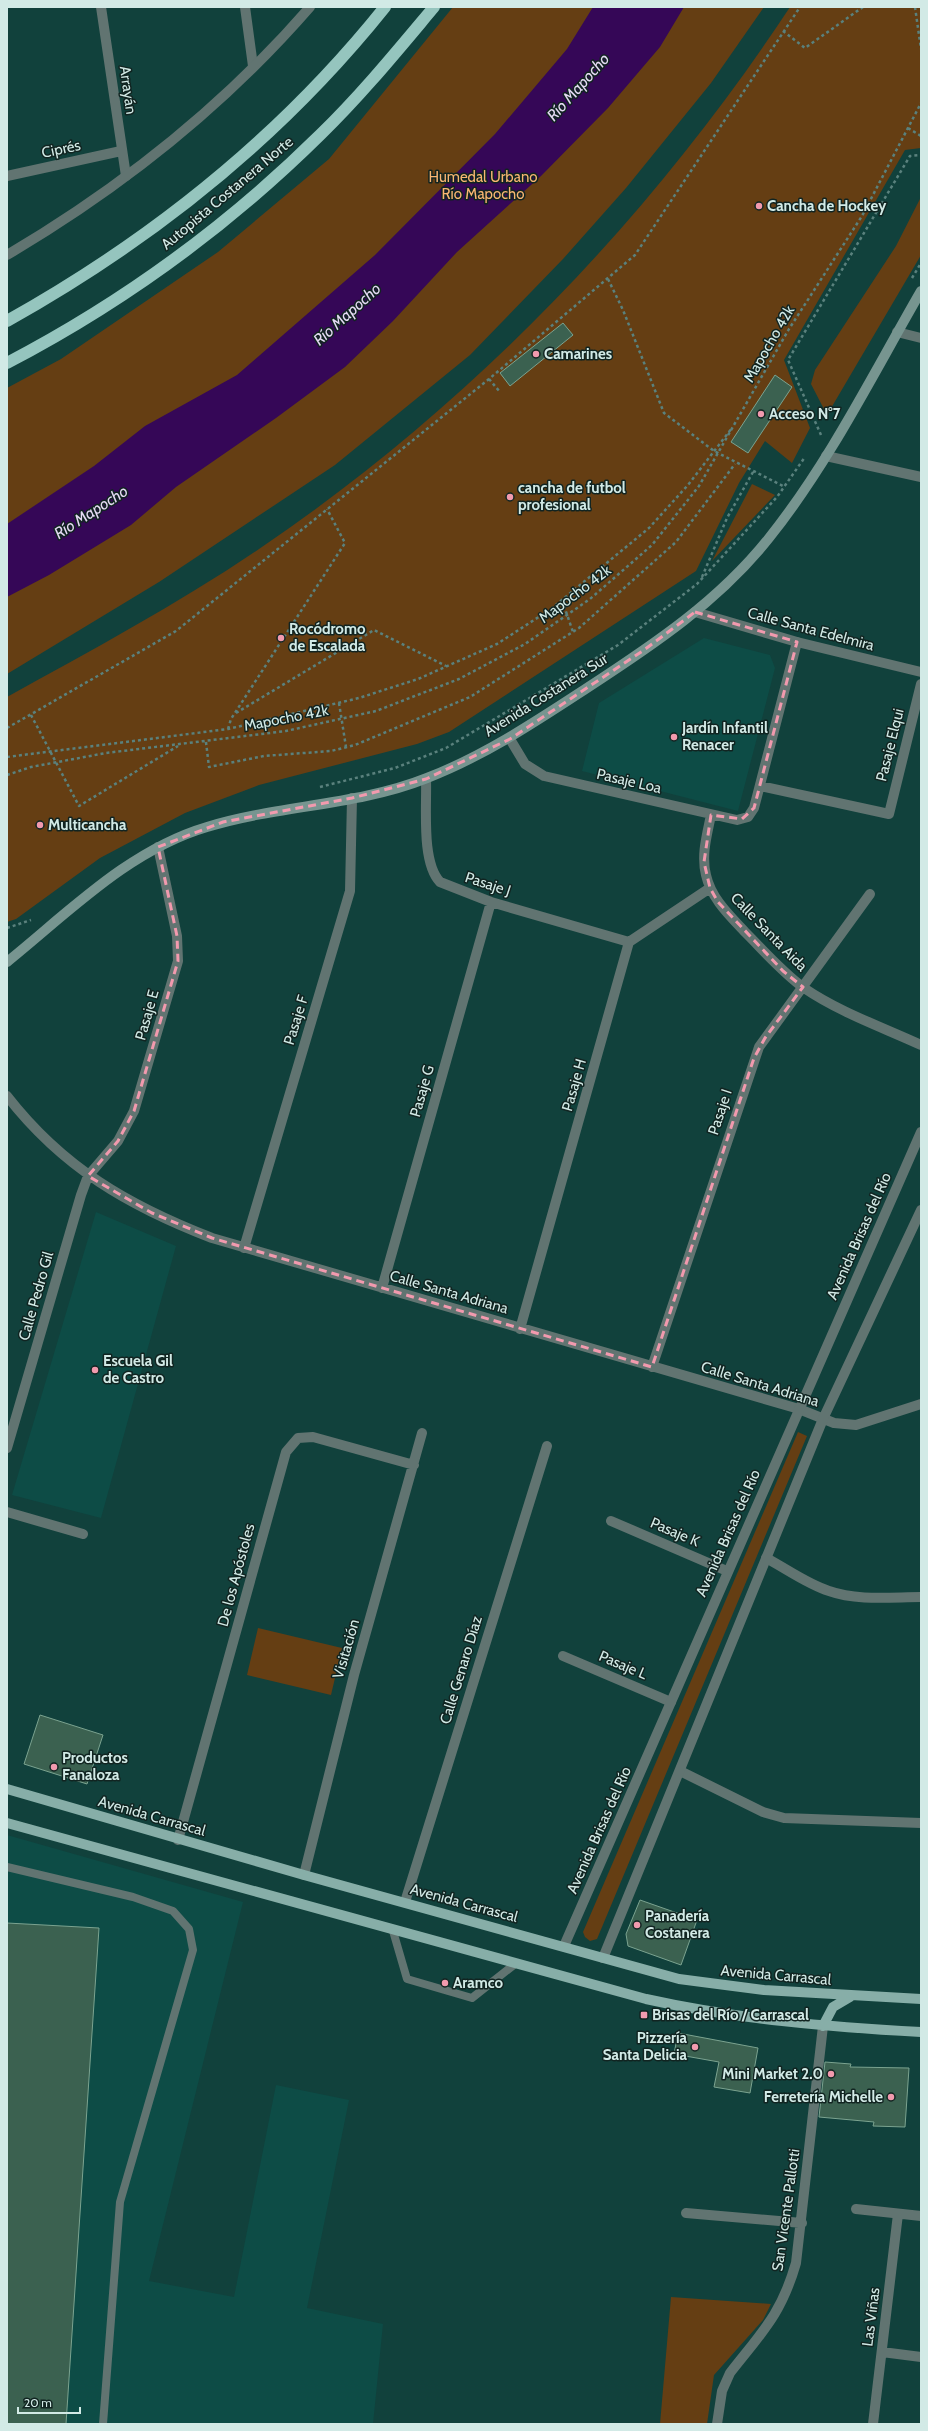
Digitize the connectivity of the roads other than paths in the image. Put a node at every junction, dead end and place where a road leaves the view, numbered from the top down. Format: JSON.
{"nodes":[{"id":1,"x":101,"y":7,"type":"edge"},
{"id":2,"x":244,"y":7,"type":"edge"},
{"id":3,"x":310,"y":7,"type":"edge"},
{"id":4,"x":385,"y":7,"type":"edge"},
{"id":5,"x":434,"y":7,"type":"edge"},
{"id":6,"x":254,"y":66,"type":"junction"},
{"id":7,"x":121,"y":151,"type":"junction"},
{"id":8,"x":7,"y":176,"type":"edge"},
{"id":9,"x":126,"y":176,"type":"junction"},
{"id":10,"x":7,"y":255,"type":"edge"},
{"id":11,"x":921,"y":291,"type":"edge"},
{"id":12,"x":7,"y":321,"type":"edge"},
{"id":13,"x":897,"y":332,"type":"junction"},
{"id":14,"x":921,"y":338,"type":"edge"},
{"id":15,"x":7,"y":363,"type":"edge"},
{"id":16,"x":826,"y":456,"type":"junction"},
{"id":17,"x":921,"y":476,"type":"edge"},
{"id":18,"x":695,"y":612,"type":"junction"},
{"id":19,"x":797,"y":642,"type":"junction"},
{"id":20,"x":921,"y":672,"type":"edge"},
{"id":21,"x":921,"y":684,"type":"edge"},
{"id":22,"x":510,"y":739,"type":"junction"},
{"id":23,"x":426,"y":779,"type":"junction"},
{"id":24,"x":760,"y":786,"type":"junction"},
{"id":25,"x":352,"y":798,"type":"junction"},
{"id":26,"x":711,"y":815,"type":"junction"},
{"id":27,"x":158,"y":847,"type":"junction"},
{"id":28,"x":710,"y":888,"type":"junction"},
{"id":29,"x":870,"y":894,"type":"dead end"},
{"id":30,"x":491,"y":902,"type":"junction"},
{"id":31,"x":629,"y":942,"type":"junction"},
{"id":32,"x":7,"y":962,"type":"edge"},
{"id":33,"x":803,"y":987,"type":"junction"},
{"id":34,"x":921,"y":1045,"type":"edge"},
{"id":35,"x":7,"y":1096,"type":"edge"},
{"id":36,"x":921,"y":1132,"type":"edge"},
{"id":37,"x":88,"y":1176,"type":"junction"},
{"id":38,"x":921,"y":1210,"type":"edge"},
{"id":39,"x":244,"y":1248,"type":"junction"},
{"id":40,"x":382,"y":1288,"type":"junction"},
{"id":41,"x":520,"y":1329,"type":"junction"},
{"id":42,"x":652,"y":1367,"type":"junction"},
{"id":43,"x":921,"y":1404,"type":"edge"},
{"id":44,"x":799,"y":1410,"type":"junction"},
{"id":45,"x":823,"y":1419,"type":"junction"},
{"id":46,"x":422,"y":1433,"type":"dead end"},
{"id":47,"x":547,"y":1446,"type":"dead end"},
{"id":48,"x":7,"y":1448,"type":"edge"},
{"id":49,"x":414,"y":1465,"type":"junction"},
{"id":50,"x":7,"y":1512,"type":"edge"},
{"id":51,"x":611,"y":1521,"type":"dead end"},
{"id":52,"x":83,"y":1534,"type":"dead end"},
{"id":53,"x":766,"y":1558,"type":"junction"},
{"id":54,"x":728,"y":1571,"type":"junction"},
{"id":55,"x":921,"y":1597,"type":"edge"},
{"id":56,"x":563,"y":1656,"type":"dead end"},
{"id":57,"x":671,"y":1702,"type":"junction"},
{"id":58,"x":680,"y":1771,"type":"junction"},
{"id":59,"x":7,"y":1788,"type":"edge"},
{"id":60,"x":7,"y":1823,"type":"edge"},
{"id":61,"x":921,"y":1823,"type":"edge"},
{"id":62,"x":178,"y":1840,"type":"junction"},
{"id":63,"x":7,"y":1867,"type":"edge"},
{"id":64,"x":304,"y":1875,"type":"junction"},
{"id":65,"x":405,"y":1902,"type":"junction"},
{"id":66,"x":393,"y":1930,"type":"junction"},
{"id":67,"x":564,"y":1946,"type":"junction"},
{"id":68,"x":603,"y":1958,"type":"junction"},
{"id":69,"x":516,"y":1964,"type":"junction"},
{"id":70,"x":851,"y":1996,"type":"junction"},
{"id":71,"x":921,"y":1999,"type":"edge"},
{"id":72,"x":823,"y":2026,"type":"junction"},
{"id":73,"x":921,"y":2032,"type":"edge"},
{"id":74,"x":856,"y":2209,"type":"dead end"},
{"id":75,"x":686,"y":2213,"type":"dead end"},
{"id":76,"x":898,"y":2214,"type":"junction"},
{"id":77,"x":921,"y":2216,"type":"edge"},
{"id":78,"x":802,"y":2223,"type":"junction"},
{"id":79,"x":882,"y":2352,"type":"junction"},
{"id":80,"x":921,"y":2357,"type":"edge"},
{"id":81,"x":103,"y":2424,"type":"edge"},
{"id":82,"x":717,"y":2424,"type":"edge"},
{"id":83,"x":873,"y":2424,"type":"edge"}],
"edges":[{"from":1,"to":7,"type":"street","name":"Arrayán"},
{"from":2,"to":6,"type":"street"},
{"from":3,"to":6,"type":"street"},
{"from":4,"to":12,"type":"highway","name":"Autopista Costanera Norte"},
{"from":5,"to":15,"type":"highway","name":"Autopista Costanera Norte"},
{"from":6,"to":9,"type":"street"},
{"from":7,"to":8,"type":"street","name":"Ciprés"},
{"from":7,"to":9,"type":"street","name":"Arrayán"},
{"from":9,"to":10,"type":"street"},
{"from":11,"to":13,"type":"main road","name":"Avenida Costanera Sur"},
{"from":13,"to":14,"type":"street"},
{"from":13,"to":16,"type":"main road","name":"Avenida Costanera Sur"},
{"from":16,"to":17,"type":"street"},
{"from":16,"to":18,"type":"main road","name":"Avenida Costanera Sur"},
{"from":18,"to":19,"type":"street","name":"Calle Santa Edelmira"},
{"from":18,"to":22,"type":"main road","name":"Avenida Costanera Sur"},
{"from":19,"to":20,"type":"street","name":"Calle Santa Edelmira"},
{"from":19,"to":24,"type":"street"},
{"from":21,"to":24,"type":"street","name":"Pasaje Elqui"},
{"from":22,"to":23,"type":"main road","name":"Avenida Costanera Sur"},
{"from":22,"to":26,"type":"street","name":"Pasaje Loa"},
{"from":23,"to":25,"type":"main road","name":"Avenida Costanera Sur"},
{"from":23,"to":30,"type":"street","name":"Pasaje J"},
{"from":24,"to":26,"type":"street","name":"Pasaje Loa"},
{"from":25,"to":27,"type":"main road","name":"Avenida Costanera Sur"},
{"from":25,"to":39,"type":"street","name":"Pasaje F"},
{"from":26,"to":28,"type":"street","name":"Calle Santa Aida"},
{"from":27,"to":32,"type":"main road","name":"Avenida Costanera Sur"},
{"from":27,"to":37,"type":"street","name":"Pasaje E"},
{"from":28,"to":31,"type":"street"},
{"from":28,"to":33,"type":"street","name":"Calle Santa Aida"},
{"from":29,"to":33,"type":"street","name":"Pasaje I"},
{"from":30,"to":31,"type":"street","name":"Pasaje J"},
{"from":30,"to":40,"type":"street","name":"Pasaje G"},
{"from":31,"to":41,"type":"street","name":"Pasaje H"},
{"from":33,"to":34,"type":"street","name":"Calle Santa Aida"},
{"from":33,"to":42,"type":"street","name":"Pasaje I"},
{"from":35,"to":37,"type":"street","name":"Calle Santa Adriana"},
{"from":36,"to":44,"type":"street","name":"Avenida Brisas del Río"},
{"from":37,"to":39,"type":"street","name":"Calle Santa Adriana"},
{"from":37,"to":48,"type":"street","name":"Calle Pedro Gil"},
{"from":38,"to":45,"type":"street"},
{"from":39,"to":40,"type":"street","name":"Calle Santa Adriana"},
{"from":40,"to":41,"type":"street","name":"Calle Santa Adriana"},
{"from":41,"to":42,"type":"street","name":"Calle Santa Adriana"},
{"from":42,"to":44,"type":"street","name":"Calle Santa Adriana"},
{"from":43,"to":45,"type":"street","name":"Calle Santa Adriana"},
{"from":44,"to":45,"type":"street","name":"Calle Santa Adriana"},
{"from":44,"to":54,"type":"street","name":"Avenida Brisas del Río"},
{"from":45,"to":53,"type":"street"},
{"from":46,"to":49,"type":"street","name":"Visitación"},
{"from":47,"to":65,"type":"street","name":"Calle Genaro Díaz"},
{"from":49,"to":62,"type":"street","name":"De los Apóstoles"},
{"from":49,"to":64,"type":"street","name":"Visitación"},
{"from":50,"to":52,"type":"street"},
{"from":51,"to":54,"type":"street","name":"Pasaje K"},
{"from":53,"to":55,"type":"street"},
{"from":53,"to":58,"type":"street"},
{"from":54,"to":57,"type":"street","name":"Avenida Brisas del Río"},
{"from":56,"to":57,"type":"street","name":"Pasaje L"},
{"from":57,"to":67,"type":"street","name":"Avenida Brisas del Río"},
{"from":58,"to":61,"type":"street"},
{"from":58,"to":68,"type":"street"},
{"from":59,"to":62,"type":"main road","name":"Avenida Carrascal"},
{"from":60,"to":66,"type":"main road"},
{"from":62,"to":64,"type":"main road","name":"Avenida Carrascal"},
{"from":63,"to":81,"type":"lane"},
{"from":64,"to":65,"type":"main road","name":"Avenida Carrascal"},
{"from":65,"to":67,"type":"main road","name":"Avenida Carrascal"},
{"from":66,"to":69,"type":"main road"},
{"from":66,"to":69,"type":"lane"},
{"from":67,"to":68,"type":"main road","name":"Avenida Carrascal"},
{"from":68,"to":70,"type":"main road","name":"Avenida Carrascal"},
{"from":69,"to":72,"type":"main road"},
{"from":70,"to":71,"type":"main road","name":"Avenida Carrascal"},
{"from":70,"to":72,"type":"main road"},
{"from":72,"to":73,"type":"main road"},
{"from":72,"to":78,"type":"street","name":"San Vicente Pallotti"},
{"from":74,"to":76,"type":"street"},
{"from":75,"to":78,"type":"street"},
{"from":76,"to":77,"type":"street"},
{"from":76,"to":79,"type":"street","name":"Las Viñas"},
{"from":78,"to":82,"type":"street","name":"San Vicente Pallotti"},
{"from":79,"to":80,"type":"street"},
{"from":79,"to":83,"type":"street","name":"Las Viñas"}]}
